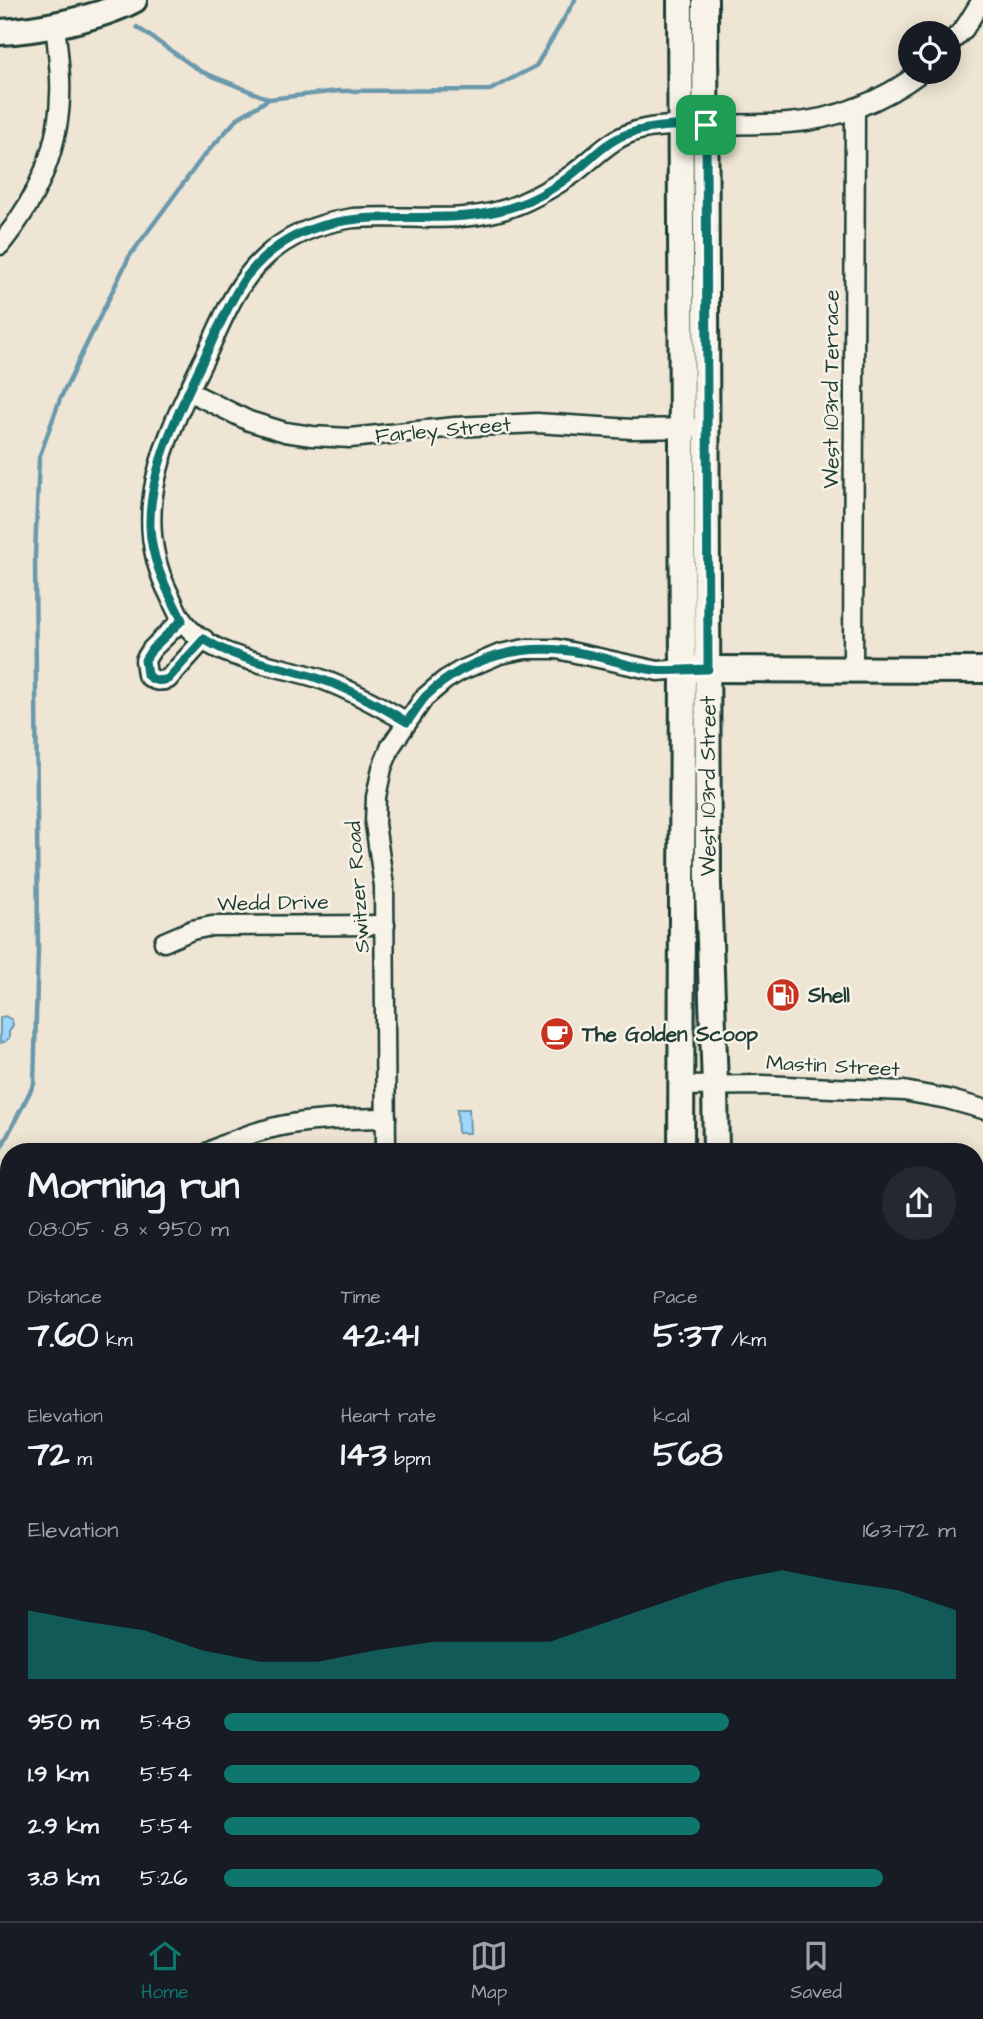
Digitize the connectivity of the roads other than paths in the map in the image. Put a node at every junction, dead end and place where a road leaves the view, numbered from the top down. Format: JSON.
{"nodes":[{"id":1,"x":134,"y":0,"type":"edge"},
{"id":2,"x":680,"y":0,"type":"edge"},
{"id":3,"x":705,"y":0,"type":"edge"},
{"id":4,"x":982,"y":0,"type":"edge"},
{"id":5,"x":55,"y":24,"type":"junction"},
{"id":6,"x":0,"y":32,"type":"edge"},
{"id":7,"x":961,"y":32,"type":"edge"},
{"id":8,"x":903,"y":84,"type":"edge"},
{"id":9,"x":855,"y":108,"type":"junction"},
{"id":10,"x":706,"y":125,"type":"junction"},
{"id":11,"x":681,"y":126,"type":"junction"},
{"id":12,"x":0,"y":245,"type":"edge"},
{"id":13,"x":188,"y":391,"type":"junction"},
{"id":14,"x":682,"y":428,"type":"junction"},
{"id":15,"x":707,"y":428,"type":"junction"},
{"id":16,"x":182,"y":620,"type":"junction"},
{"id":17,"x":204,"y":639,"type":"junction"},
{"id":18,"x":683,"y":669,"type":"junction"},
{"id":19,"x":708,"y":669,"type":"junction"},
{"id":20,"x":853,"y":670,"type":"junction"},
{"id":21,"x":983,"y":670,"type":"edge"},
{"id":22,"x":407,"y":722,"type":"junction"},
{"id":23,"x":386,"y":925,"type":"junction"},
{"id":24,"x":164,"y":942,"type":"dead end"},
{"id":25,"x":680,"y":1086,"type":"junction"},
{"id":26,"x":716,"y":1086,"type":"junction"},
{"id":27,"x":983,"y":1109,"type":"edge"},
{"id":28,"x":386,"y":1118,"type":"junction"},
{"id":29,"x":229,"y":1143,"type":"edge"},
{"id":30,"x":386,"y":1143,"type":"edge"},
{"id":31,"x":681,"y":1143,"type":"edge"},
{"id":32,"x":716,"y":1143,"type":"edge"}],
"edges":[{"from":1,"to":5,"type":"main road"},
{"from":2,"to":11,"type":"main road","name":"West 103rd Street"},
{"from":3,"to":10,"type":"main road","name":"West 103rd Street"},
{"from":4,"to":7,"type":"street"},
{"from":5,"to":6,"type":"main road"},
{"from":5,"to":12,"type":"street"},
{"from":8,"to":9,"type":"street"},
{"from":9,"to":10,"type":"street"},
{"from":9,"to":20,"type":"street","name":"West 103rd Terrace"},
{"from":10,"to":11,"type":"street"},
{"from":10,"to":15,"type":"main road","name":"West 103rd Street"},
{"from":11,"to":13,"type":"street"},
{"from":11,"to":14,"type":"main road","name":"West 103rd Street"},
{"from":13,"to":14,"type":"street","name":"Farley Street"},
{"from":13,"to":16,"type":"street"},
{"from":14,"to":15,"type":"street","name":"Farley Street"},
{"from":14,"to":18,"type":"main road","name":"West 103rd Street"},
{"from":15,"to":19,"type":"main road","name":"West 103rd Street"},
{"from":16,"to":17,"type":"street"},
{"from":16,"to":17,"type":"street"},
{"from":17,"to":22,"type":"street"},
{"from":18,"to":19,"type":"main road"},
{"from":18,"to":22,"type":"street","name":"Switzer Road"},
{"from":18,"to":25,"type":"main road","name":"West 103rd Street"},
{"from":19,"to":20,"type":"main road"},
{"from":19,"to":26,"type":"main road","name":"West 103rd Street"},
{"from":20,"to":21,"type":"main road"},
{"from":22,"to":23,"type":"street","name":"Switzer Road"},
{"from":23,"to":24,"type":"street","name":"Wedd Drive"},
{"from":23,"to":28,"type":"street","name":"Switzer Road"},
{"from":25,"to":26,"type":"street","name":"Mastin Street"},
{"from":25,"to":31,"type":"main road","name":"West 103rd Street"},
{"from":26,"to":27,"type":"street","name":"Mastin Street"},
{"from":26,"to":32,"type":"main road","name":"West 103rd Street"},
{"from":28,"to":29,"type":"street"},
{"from":28,"to":30,"type":"street","name":"Switzer Road"}]}
